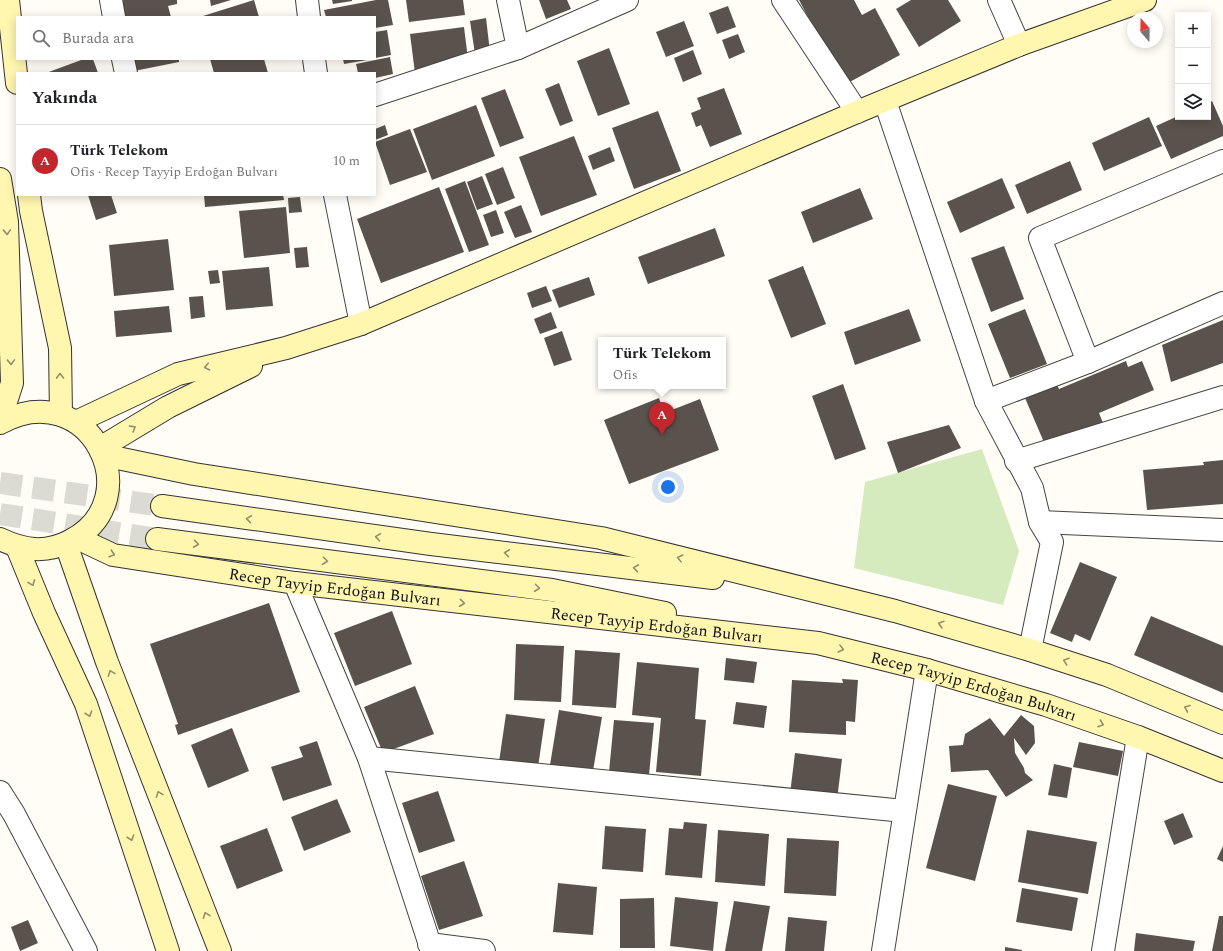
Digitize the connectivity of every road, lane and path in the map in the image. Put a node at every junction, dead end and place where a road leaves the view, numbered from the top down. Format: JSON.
{"nodes":[{"id":1,"x":8,"y":0,"type":"edge"},
{"id":2,"x":111,"y":0,"type":"edge"},
{"id":3,"x":307,"y":0,"type":"edge"},
{"id":4,"x":508,"y":0,"type":"edge"},
{"id":5,"x":627,"y":0,"type":"edge"},
{"id":6,"x":783,"y":0,"type":"edge"},
{"id":7,"x":999,"y":0,"type":"edge"},
{"id":8,"x":1145,"y":0,"type":"edge"},
{"id":9,"x":114,"y":16,"type":"edge"},
{"id":10,"x":309,"y":16,"type":"edge"},
{"id":11,"x":1019,"y":45,"type":"junction"},
{"id":12,"x":518,"y":48,"type":"junction"},
{"id":13,"x":123,"y":60,"type":"edge"},
{"id":14,"x":314,"y":60,"type":"edge"},
{"id":15,"x":126,"y":72,"type":"edge"},
{"id":16,"x":316,"y":72,"type":"edge"},
{"id":17,"x":16,"y":74,"type":"edge"},
{"id":18,"x":376,"y":95,"type":"edge"},
{"id":19,"x":885,"y":101,"type":"junction"},
{"id":20,"x":856,"y":112,"type":"junction"},
{"id":21,"x":1223,"y":161,"type":"edge"},
{"id":22,"x":0,"y":179,"type":"edge"},
{"id":23,"x":29,"y":196,"type":"edge"},
{"id":24,"x":334,"y":196,"type":"edge"},
{"id":25,"x":1223,"y":303,"type":"edge"},
{"id":26,"x":361,"y":324,"type":"junction"},
{"id":27,"x":286,"y":348,"type":"junction"},
{"id":28,"x":1088,"y":362,"type":"junction"},
{"id":29,"x":1223,"y":397,"type":"edge"},
{"id":30,"x":986,"y":401,"type":"junction"},
{"id":31,"x":68,"y":418,"type":"junction"},
{"id":32,"x":0,"y":420,"type":"edge"},
{"id":33,"x":0,"y":423,"type":"edge"},
{"id":34,"x":102,"y":452,"type":"junction"},
{"id":35,"x":1016,"y":461,"type":"junction"},
{"id":36,"x":162,"y":506,"type":"tunnel mouth"},
{"id":37,"x":1040,"y":522,"type":"junction"},
{"id":38,"x":1223,"y":530,"type":"edge"},
{"id":39,"x":157,"y":539,"type":"tunnel mouth"},
{"id":40,"x":71,"y":541,"type":"junction"},
{"id":41,"x":8,"y":543,"type":"edge"},
{"id":42,"x":295,"y":583,"type":"junction"},
{"id":43,"x":895,"y":611,"type":"junction"},
{"id":44,"x":818,"y":643,"type":"junction"},
{"id":45,"x":1030,"y":650,"type":"junction"},
{"id":46,"x":927,"y":670,"type":"junction"},
{"id":47,"x":1223,"y":723,"type":"edge"},
{"id":48,"x":1138,"y":736,"type":"junction"},
{"id":49,"x":369,"y":758,"type":"junction"},
{"id":50,"x":1223,"y":771,"type":"edge"},
{"id":51,"x":0,"y":792,"type":"edge"},
{"id":52,"x":904,"y":811,"type":"junction"},
{"id":53,"x":431,"y":947,"type":"edge"},
{"id":54,"x":86,"y":951,"type":"edge"},
{"id":55,"x":168,"y":951,"type":"edge"},
{"id":56,"x":220,"y":951,"type":"edge"},
{"id":57,"x":484,"y":951,"type":"edge"},
{"id":58,"x":883,"y":951,"type":"edge"},
{"id":59,"x":1103,"y":951,"type":"edge"}],
"edges":[{"from":1,"to":17,"type":"main road"},
{"from":2,"to":9,"type":"street"},
{"from":3,"to":10,"type":"street"},
{"from":4,"to":12,"type":"street"},
{"from":5,"to":12,"type":"street"},
{"from":6,"to":20,"type":"street"},
{"from":7,"to":11,"type":"street"},
{"from":8,"to":11,"type":"main road"},
{"from":11,"to":19,"type":"main road"},
{"from":12,"to":18,"type":"street"},
{"from":13,"to":15,"type":"street"},
{"from":14,"to":16,"type":"street"},
{"from":19,"to":20,"type":"main road"},
{"from":19,"to":30,"type":"street"},
{"from":20,"to":26,"type":"main road"},
{"from":21,"to":28,"type":"street"},
{"from":22,"to":32,"type":"main road","one_way":true},
{"from":31,"to":23,"type":"main road","one_way":true},
{"from":24,"to":26,"type":"street"},
{"from":25,"to":28,"type":"street"},
{"from":26,"to":27,"type":"main road"},
{"from":27,"to":31,"type":"main road","one_way":true},
{"from":34,"to":27,"type":"main road","one_way":true},
{"from":28,"to":30,"type":"street"},
{"from":29,"to":35,"type":"street"},
{"from":30,"to":35,"type":"street"},
{"from":31,"to":33,"type":"main road"},
{"from":31,"to":34,"type":"main road"},
{"from":34,"to":40,"type":"main road"},
{"from":43,"to":34,"type":"main road","one_way":true},
{"from":35,"to":37,"type":"street"},
{"from":43,"to":36,"type":"main road","one_way":true},
{"from":37,"to":38,"type":"street"},
{"from":37,"to":45,"type":"street"},
{"from":39,"to":44,"type":"main road","one_way":true},
{"from":40,"to":41,"type":"main road"},
{"from":40,"to":42,"type":"main road","name":"Recep Tayyip Erdoğan Bulvarı","one_way":true},
{"from":56,"to":40,"type":"main road","one_way":true},
{"from":41,"to":55,"type":"main road","one_way":true},
{"from":42,"to":44,"type":"main road","name":"Recep Tayyip Erdoğan Bulvarı","one_way":true},
{"from":42,"to":49,"type":"street"},
{"from":45,"to":43,"type":"main road","one_way":true},
{"from":44,"to":46,"type":"main road","name":"Recep Tayyip Erdoğan Bulvarı","one_way":true},
{"from":47,"to":45,"type":"main road","one_way":true},
{"from":46,"to":48,"type":"main road","name":"Recep Tayyip Erdoğan Bulvarı","one_way":true},
{"from":46,"to":52,"type":"street"},
{"from":48,"to":50,"type":"main road","name":"Recep Tayyip Erdoğan Bulvarı"},
{"from":48,"to":59,"type":"street"},
{"from":49,"to":52,"type":"street"},
{"from":49,"to":53,"type":"street"},
{"from":51,"to":54,"type":"street"},
{"from":52,"to":58,"type":"street"},
{"from":53,"to":57,"type":"street"}]}
